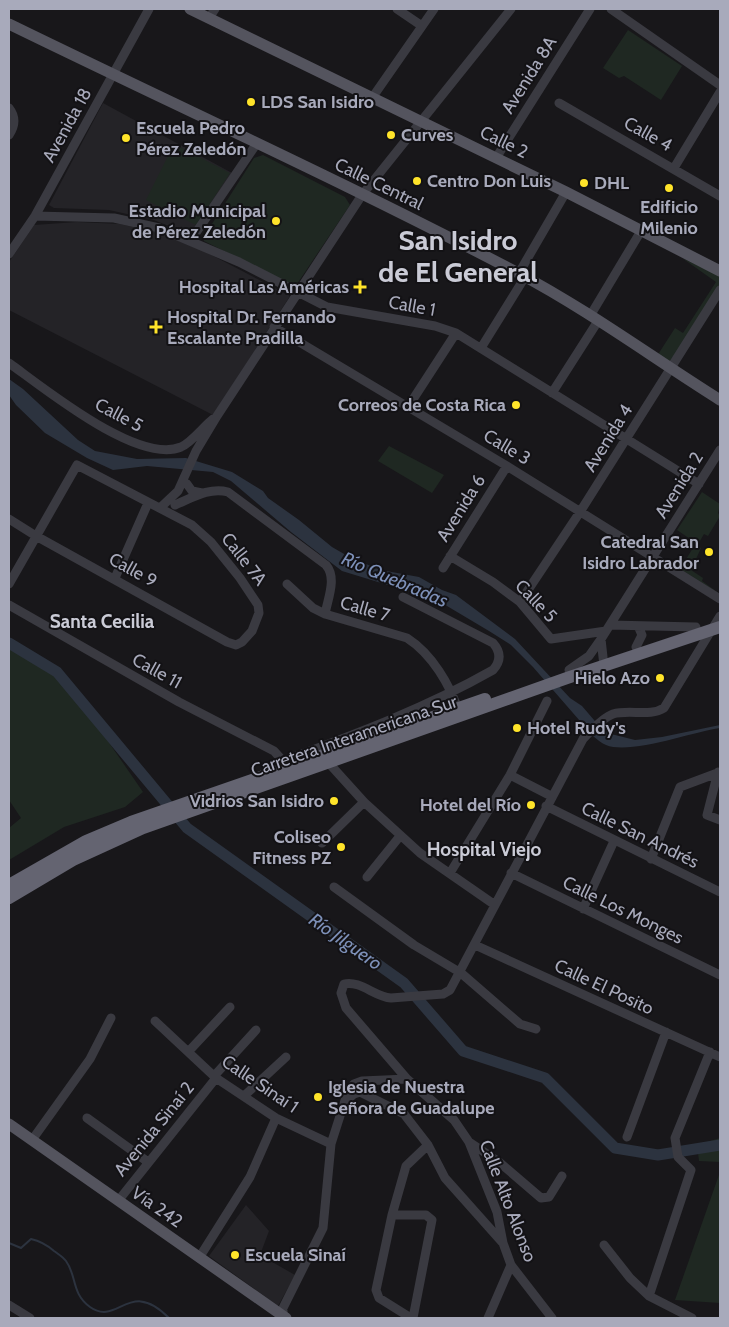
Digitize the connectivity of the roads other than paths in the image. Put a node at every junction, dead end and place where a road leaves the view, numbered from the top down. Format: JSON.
{"nodes":[{"id":1,"x":149,"y":9,"type":"edge"},
{"id":2,"x":190,"y":9,"type":"edge"},
{"id":3,"x":397,"y":9,"type":"edge"},
{"id":4,"x":434,"y":9,"type":"edge"},
{"id":5,"x":511,"y":9,"type":"edge"},
{"id":6,"x":590,"y":9,"type":"edge"},
{"id":7,"x":611,"y":9,"type":"edge"},
{"id":8,"x":212,"y":13,"type":"edge"},
{"id":9,"x":9,"y":24,"type":"edge"},
{"id":10,"x":422,"y":26,"type":"junction"},
{"id":11,"x":114,"y":75,"type":"junction"},
{"id":12,"x":720,"y":85,"type":"edge"},
{"id":13,"x":720,"y":92,"type":"edge"},
{"id":14,"x":372,"y":98,"type":"junction"},
{"id":15,"x":558,"y":103,"type":"dead end"},
{"id":16,"x":9,"y":108,"type":"edge"},
{"id":17,"x":420,"y":121,"type":"junction"},
{"id":18,"x":9,"y":135,"type":"edge"},
{"id":19,"x":257,"y":143,"type":"junction"},
{"id":20,"x":496,"y":158,"type":"junction"},
{"id":21,"x":674,"y":168,"type":"junction"},
{"id":22,"x":566,"y":192,"type":"junction"},
{"id":23,"x":362,"y":195,"type":"junction"},
{"id":24,"x":720,"y":196,"type":"edge"},
{"id":25,"x":35,"y":216,"type":"junction"},
{"id":26,"x":640,"y":231,"type":"junction"},
{"id":27,"x":191,"y":240,"type":"junction"},
{"id":28,"x":12,"y":242,"type":"edge"},
{"id":29,"x":9,"y":254,"type":"edge"},
{"id":30,"x":720,"y":271,"type":"edge"},
{"id":31,"x":522,"y":275,"type":"junction"},
{"id":32,"x":720,"y":290,"type":"edge"},
{"id":33,"x":296,"y":292,"type":"junction"},
{"id":34,"x":594,"y":319,"type":"junction"},
{"id":35,"x":274,"y":328,"type":"junction"},
{"id":36,"x":456,"y":333,"type":"junction"},
{"id":37,"x":481,"y":348,"type":"junction"},
{"id":38,"x":9,"y":363,"type":"edge"},
{"id":39,"x":670,"y":369,"type":"junction"},
{"id":40,"x":552,"y":393,"type":"junction"},
{"id":41,"x":720,"y":400,"type":"edge"},
{"id":42,"x":408,"y":407,"type":"junction"},
{"id":43,"x":217,"y":416,"type":"junction"},
{"id":44,"x":627,"y":439,"type":"junction"},
{"id":45,"x":720,"y":450,"type":"edge"},
{"id":46,"x":507,"y":466,"type":"junction"},
{"id":47,"x":187,"y":480,"type":"junction"},
{"id":48,"x":699,"y":484,"type":"junction"},
{"id":49,"x":202,"y":493,"type":"junction"},
{"id":50,"x":148,"y":503,"type":"junction"},
{"id":51,"x":175,"y":505,"type":"junction"},
{"id":52,"x":164,"y":510,"type":"junction"},
{"id":53,"x":580,"y":512,"type":"junction"},
{"id":54,"x":9,"y":519,"type":"edge"},
{"id":55,"x":36,"y":536,"type":"junction"},
{"id":56,"x":450,"y":556,"type":"junction"},
{"id":57,"x":652,"y":557,"type":"junction"},
{"id":58,"x":443,"y":568,"type":"dead end"},
{"id":59,"x":115,"y":578,"type":"junction"},
{"id":60,"x":9,"y":584,"type":"edge"},
{"id":61,"x":287,"y":584,"type":"dead end"},
{"id":62,"x":403,"y":597,"type":"dead end"},
{"id":63,"x":720,"y":599,"type":"edge"},
{"id":64,"x":520,"y":602,"type":"junction"},
{"id":65,"x":9,"y":606,"type":"edge"},
{"id":66,"x":325,"y":614,"type":"junction"},
{"id":67,"x":718,"y":622,"type":"edge"},
{"id":68,"x":638,"y":626,"type":"junction"},
{"id":69,"x":696,"y":626,"type":"junction"},
{"id":70,"x":608,"y":628,"type":"junction"},
{"id":71,"x":601,"y":639,"type":"junction"},
{"id":72,"x":679,"y":640,"type":"junction"},
{"id":73,"x":242,"y":642,"type":"joint"},
{"id":74,"x":636,"y":648,"type":"junction"},
{"id":75,"x":694,"y":660,"type":"junction"},
{"id":76,"x":604,"y":663,"type":"junction"},
{"id":77,"x":565,"y":674,"type":"junction"},
{"id":78,"x":451,"y":693,"type":"junction"},
{"id":79,"x":547,"y":701,"type":"dead end"},
{"id":80,"x":459,"y":713,"type":"junction"},
{"id":81,"x":325,"y":759,"type":"junction"},
{"id":82,"x":285,"y":768,"type":"junction"},
{"id":83,"x":719,"y":772,"type":"edge"},
{"id":84,"x":510,"y":775,"type":"junction"},
{"id":85,"x":551,"y":796,"type":"junction"},
{"id":86,"x":364,"y":802,"type":"junction"},
{"id":87,"x":546,"y":806,"type":"junction"},
{"id":88,"x":186,"y":808,"type":"junction"},
{"id":89,"x":720,"y":820,"type":"edge"},
{"id":90,"x":400,"y":836,"type":"junction"},
{"id":91,"x":614,"y":840,"type":"junction"},
{"id":92,"x":322,"y":843,"type":"dead end"},
{"id":93,"x":651,"y":859,"type":"junction"},
{"id":94,"x":450,"y":874,"type":"junction"},
{"id":95,"x":511,"y":874,"type":"junction"},
{"id":96,"x":367,"y":877,"type":"dead end"},
{"id":97,"x":9,"y":885,"type":"edge"},
{"id":98,"x":334,"y":887,"type":"dead end"},
{"id":99,"x":720,"y":892,"type":"edge"},
{"id":100,"x":9,"y":898,"type":"edge"},
{"id":101,"x":495,"y":905,"type":"junction"},
{"id":102,"x":583,"y":909,"type":"junction"},
{"id":103,"x":475,"y":945,"type":"junction"},
{"id":104,"x":461,"y":973,"type":"junction"},
{"id":105,"x":720,"y":975,"type":"edge"},
{"id":106,"x":230,"y":1007,"type":"dead end"},
{"id":107,"x":111,"y":1018,"type":"dead end"},
{"id":108,"x":155,"y":1021,"type":"dead end"},
{"id":109,"x":536,"y":1029,"type":"dead end"},
{"id":110,"x":256,"y":1030,"type":"dead end"},
{"id":111,"x":666,"y":1032,"type":"junction"},
{"id":112,"x":189,"y":1051,"type":"junction"},
{"id":113,"x":710,"y":1052,"type":"junction"},
{"id":114,"x":720,"y":1056,"type":"edge"},
{"id":115,"x":286,"y":1057,"type":"dead end"},
{"id":116,"x":215,"y":1076,"type":"junction"},
{"id":117,"x":407,"y":1079,"type":"junction"},
{"id":118,"x":244,"y":1096,"type":"junction"},
{"id":119,"x":343,"y":1104,"type":"junction"},
{"id":120,"x":87,"y":1118,"type":"dead end"},
{"id":121,"x":276,"y":1118,"type":"junction"},
{"id":122,"x":9,"y":1124,"type":"edge"},
{"id":123,"x":627,"y":1137,"type":"dead end"},
{"id":124,"x":32,"y":1140,"type":"junction"},
{"id":125,"x":469,"y":1142,"type":"junction"},
{"id":126,"x":331,"y":1144,"type":"junction"},
{"id":127,"x":428,"y":1145,"type":"junction"},
{"id":128,"x":148,"y":1162,"type":"junction"},
{"id":129,"x":562,"y":1176,"type":"dead end"},
{"id":130,"x":118,"y":1200,"type":"junction"},
{"id":131,"x":392,"y":1215,"type":"junction"},
{"id":132,"x":503,"y":1243,"type":"junction"},
{"id":133,"x":604,"y":1245,"type":"dead end"},
{"id":134,"x":200,"y":1258,"type":"junction"},
{"id":135,"x":511,"y":1265,"type":"junction"},
{"id":136,"x":649,"y":1296,"type":"junction"},
{"id":137,"x":9,"y":1305,"type":"edge"},
{"id":138,"x":30,"y":1318,"type":"edge"},
{"id":139,"x":284,"y":1318,"type":"edge"},
{"id":140,"x":412,"y":1318,"type":"edge"},
{"id":141,"x":488,"y":1318,"type":"edge"},
{"id":142,"x":552,"y":1318,"type":"edge"},
{"id":143,"x":692,"y":1318,"type":"edge"}],
"edges":[{"from":1,"to":11,"type":"street","name":"Avenida 18"},
{"from":2,"to":8,"type":"main road","name":"Calle 2"},
{"from":3,"to":10,"type":"street"},
{"from":4,"to":10,"type":"street"},
{"from":5,"to":17,"type":"street"},
{"from":6,"to":20,"type":"street","name":"Avenida 8A"},
{"from":7,"to":12,"type":"street"},
{"from":8,"to":14,"type":"main road","name":"Calle 2"},
{"from":9,"to":11,"type":"main road","name":"Calle Central"},
{"from":10,"to":14,"type":"street"},
{"from":11,"to":19,"type":"main road","name":"Calle Central"},
{"from":11,"to":25,"type":"street","name":"Avenida 18"},
{"from":13,"to":21,"type":"street"},
{"from":14,"to":17,"type":"main road","name":"Calle 2"},
{"from":15,"to":21,"type":"street","name":"Calle 4"},
{"from":16,"to":18,"type":"street"},
{"from":17,"to":20,"type":"main road","name":"Calle 2"},
{"from":17,"to":23,"type":"street"},
{"from":19,"to":23,"type":"main road","name":"Calle Central"},
{"from":19,"to":27,"type":"street"},
{"from":20,"to":22,"type":"main road","name":"Calle 2"},
{"from":21,"to":24,"type":"street","name":"Calle 4"},
{"from":22,"to":26,"type":"main road","name":"Calle 2"},
{"from":22,"to":31,"type":"street"},
{"from":23,"to":31,"type":"main road","name":"Calle Central"},
{"from":23,"to":33,"type":"street"},
{"from":25,"to":27,"type":"street","name":"Calle 1"},
{"from":25,"to":28,"type":"street","name":"Avenida 18"},
{"from":26,"to":30,"type":"main road","name":"Calle 2"},
{"from":26,"to":34,"type":"street"},
{"from":27,"to":33,"type":"street","name":"Calle 1"},
{"from":28,"to":29,"type":"street","name":"Avenida 18"},
{"from":31,"to":34,"type":"main road","name":"Calle Central"},
{"from":31,"to":37,"type":"street"},
{"from":32,"to":39,"type":"street","name":"Avenida 4"},
{"from":33,"to":35,"type":"street"},
{"from":33,"to":36,"type":"street","name":"Calle 1"},
{"from":34,"to":39,"type":"main road","name":"Calle Central"},
{"from":34,"to":40,"type":"street"},
{"from":35,"to":42,"type":"street","name":"Calle 3"},
{"from":35,"to":43,"type":"street"},
{"from":36,"to":37,"type":"street","name":"Calle 1"},
{"from":36,"to":42,"type":"street"},
{"from":37,"to":40,"type":"street","name":"Calle 1"},
{"from":38,"to":43,"type":"street","name":"Calle 5"},
{"from":39,"to":41,"type":"main road","name":"Calle Central"},
{"from":39,"to":44,"type":"street","name":"Avenida 4"},
{"from":40,"to":44,"type":"street","name":"Calle 1"},
{"from":42,"to":46,"type":"street","name":"Calle 3"},
{"from":43,"to":47,"type":"street"},
{"from":44,"to":48,"type":"street","name":"Calle 1"},
{"from":44,"to":53,"type":"street","name":"Avenida 4"},
{"from":45,"to":48,"type":"street","name":"Avenida 2"},
{"from":46,"to":53,"type":"street","name":"Calle 3"},
{"from":46,"to":56,"type":"street","name":"Avenida 6"},
{"from":47,"to":49,"type":"street"},
{"from":47,"to":51,"type":"street"},
{"from":47,"to":52,"type":"street"},
{"from":48,"to":57,"type":"street","name":"Avenida 2"},
{"from":49,"to":51,"type":"street","name":"Calle 7"},
{"from":49,"to":66,"type":"street","name":"Calle 7"},
{"from":50,"to":52,"type":"street"},
{"from":50,"to":55,"type":"street"},
{"from":50,"to":59,"type":"street"},
{"from":51,"to":52,"type":"street"},
{"from":52,"to":73,"type":"street","name":"Calle 7A"},
{"from":53,"to":57,"type":"street","name":"Calle 3"},
{"from":53,"to":64,"type":"street","name":"Avenida 4"},
{"from":54,"to":55,"type":"street","name":"Calle 9"},
{"from":55,"to":59,"type":"street","name":"Calle 9"},
{"from":55,"to":60,"type":"street"},
{"from":56,"to":58,"type":"street","name":"Avenida 6"},
{"from":56,"to":64,"type":"street","name":"Calle 5"},
{"from":57,"to":63,"type":"street","name":"Calle 3"},
{"from":57,"to":70,"type":"street","name":"Avenida 2"},
{"from":59,"to":73,"type":"street","name":"Calle 9"},
{"from":61,"to":66,"type":"street"},
{"from":62,"to":78,"type":"street"},
{"from":64,"to":70,"type":"street","name":"Calle 5"},
{"from":65,"to":82,"type":"street","name":"Calle 11"},
{"from":66,"to":78,"type":"street","name":"Calle 7"},
{"from":67,"to":69,"type":"highway","name":"Carretera Interamericana Sur"},
{"from":67,"to":72,"type":"highway","name":"Carretera Interamericana Sur"},
{"from":67,"to":75,"type":"street"},
{"from":68,"to":69,"type":"street","name":"Calle 5"},
{"from":68,"to":70,"type":"street","name":"Calle 5"},
{"from":68,"to":74,"type":"street"},
{"from":69,"to":74,"type":"highway","name":"Carretera Interamericana Sur"},
{"from":70,"to":71,"type":"street","name":"Avenida 2"},
{"from":71,"to":76,"type":"street"},
{"from":71,"to":77,"type":"street","name":"Avenida 2"},
{"from":72,"to":75,"type":"street"},
{"from":72,"to":76,"type":"highway","name":"Carretera Interamericana Sur"},
{"from":74,"to":76,"type":"highway","name":"Carretera Interamericana Sur"},
{"from":75,"to":85,"type":"street"},
{"from":76,"to":77,"type":"highway","name":"Carretera Interamericana Sur"},
{"from":77,"to":80,"type":"highway","name":"Carretera Interamericana Sur"},
{"from":78,"to":80,"type":"street","name":"Calle 7"},
{"from":78,"to":82,"type":"street"},
{"from":79,"to":84,"type":"street"},
{"from":80,"to":81,"type":"highway","name":"Carretera Interamericana Sur"},
{"from":81,"to":82,"type":"highway","name":"Carretera Interamericana Sur"},
{"from":81,"to":86,"type":"street"},
{"from":82,"to":88,"type":"highway","name":"Carretera Interamericana Sur"},
{"from":83,"to":89,"type":"street"},
{"from":83,"to":93,"type":"street"},
{"from":84,"to":85,"type":"street"},
{"from":84,"to":94,"type":"street"},
{"from":85,"to":87,"type":"street"},
{"from":86,"to":90,"type":"street"},
{"from":86,"to":92,"type":"street"},
{"from":87,"to":91,"type":"street","name":"Calle San Andrés"},
{"from":87,"to":95,"type":"street"},
{"from":88,"to":97,"type":"highway","name":"Carretera Interamericana Sur"},
{"from":88,"to":100,"type":"highway","name":"Carretera Interamericana Sur"},
{"from":90,"to":94,"type":"street"},
{"from":90,"to":96,"type":"street"},
{"from":91,"to":93,"type":"street","name":"Calle San Andrés"},
{"from":91,"to":102,"type":"street"},
{"from":93,"to":99,"type":"street","name":"Calle San Andrés"},
{"from":94,"to":101,"type":"street"},
{"from":95,"to":101,"type":"street"},
{"from":95,"to":102,"type":"street","name":"Calle Los Monges"},
{"from":98,"to":104,"type":"street"},
{"from":101,"to":103,"type":"street"},
{"from":102,"to":105,"type":"street","name":"Calle Los Monges"},
{"from":103,"to":104,"type":"street"},
{"from":103,"to":111,"type":"street","name":"Calle El Posito"},
{"from":104,"to":109,"type":"street"},
{"from":104,"to":117,"type":"street","name":"Calle Alto Alonso"},
{"from":106,"to":112,"type":"street"},
{"from":107,"to":124,"type":"street"},
{"from":108,"to":112,"type":"street","name":"Calle Sinaí 1"},
{"from":110,"to":116,"type":"street","name":"Avenida Sinaí 2"},
{"from":111,"to":113,"type":"street","name":"Calle El Posito"},
{"from":111,"to":123,"type":"street"},
{"from":112,"to":116,"type":"street","name":"Calle Sinaí 1"},
{"from":113,"to":114,"type":"street","name":"Calle El Posito"},
{"from":113,"to":136,"type":"street"},
{"from":115,"to":118,"type":"street"},
{"from":116,"to":118,"type":"street","name":"Calle Sinaí 1"},
{"from":116,"to":128,"type":"street","name":"Avenida Sinaí 2"},
{"from":117,"to":119,"type":"street"},
{"from":117,"to":125,"type":"street","name":"Calle Alto Alonso"},
{"from":118,"to":121,"type":"street","name":"Calle Sinaí 1"},
{"from":119,"to":126,"type":"street"},
{"from":119,"to":127,"type":"street"},
{"from":120,"to":128,"type":"street"},
{"from":121,"to":126,"type":"street","name":"Calle Sinaí 1"},
{"from":121,"to":134,"type":"street"},
{"from":122,"to":124,"type":"main road","name":"Vía 242"},
{"from":124,"to":130,"type":"main road","name":"Vía 242"},
{"from":125,"to":129,"type":"street"},
{"from":125,"to":132,"type":"street","name":"Calle Alto Alonso"},
{"from":126,"to":139,"type":"street"},
{"from":127,"to":131,"type":"street"},
{"from":127,"to":132,"type":"street"},
{"from":128,"to":130,"type":"street","name":"Avenida Sinaí 2"},
{"from":130,"to":134,"type":"main road","name":"Vía 242"},
{"from":131,"to":140,"type":"street"},
{"from":131,"to":140,"type":"street"},
{"from":132,"to":135,"type":"street","name":"Calle Alto Alonso"},
{"from":133,"to":136,"type":"street"},
{"from":134,"to":139,"type":"main road","name":"Vía 242"},
{"from":135,"to":141,"type":"street"},
{"from":135,"to":142,"type":"street","name":"Calle Alto Alonso"},
{"from":136,"to":143,"type":"street"},
{"from":137,"to":138,"type":"street"}]}
